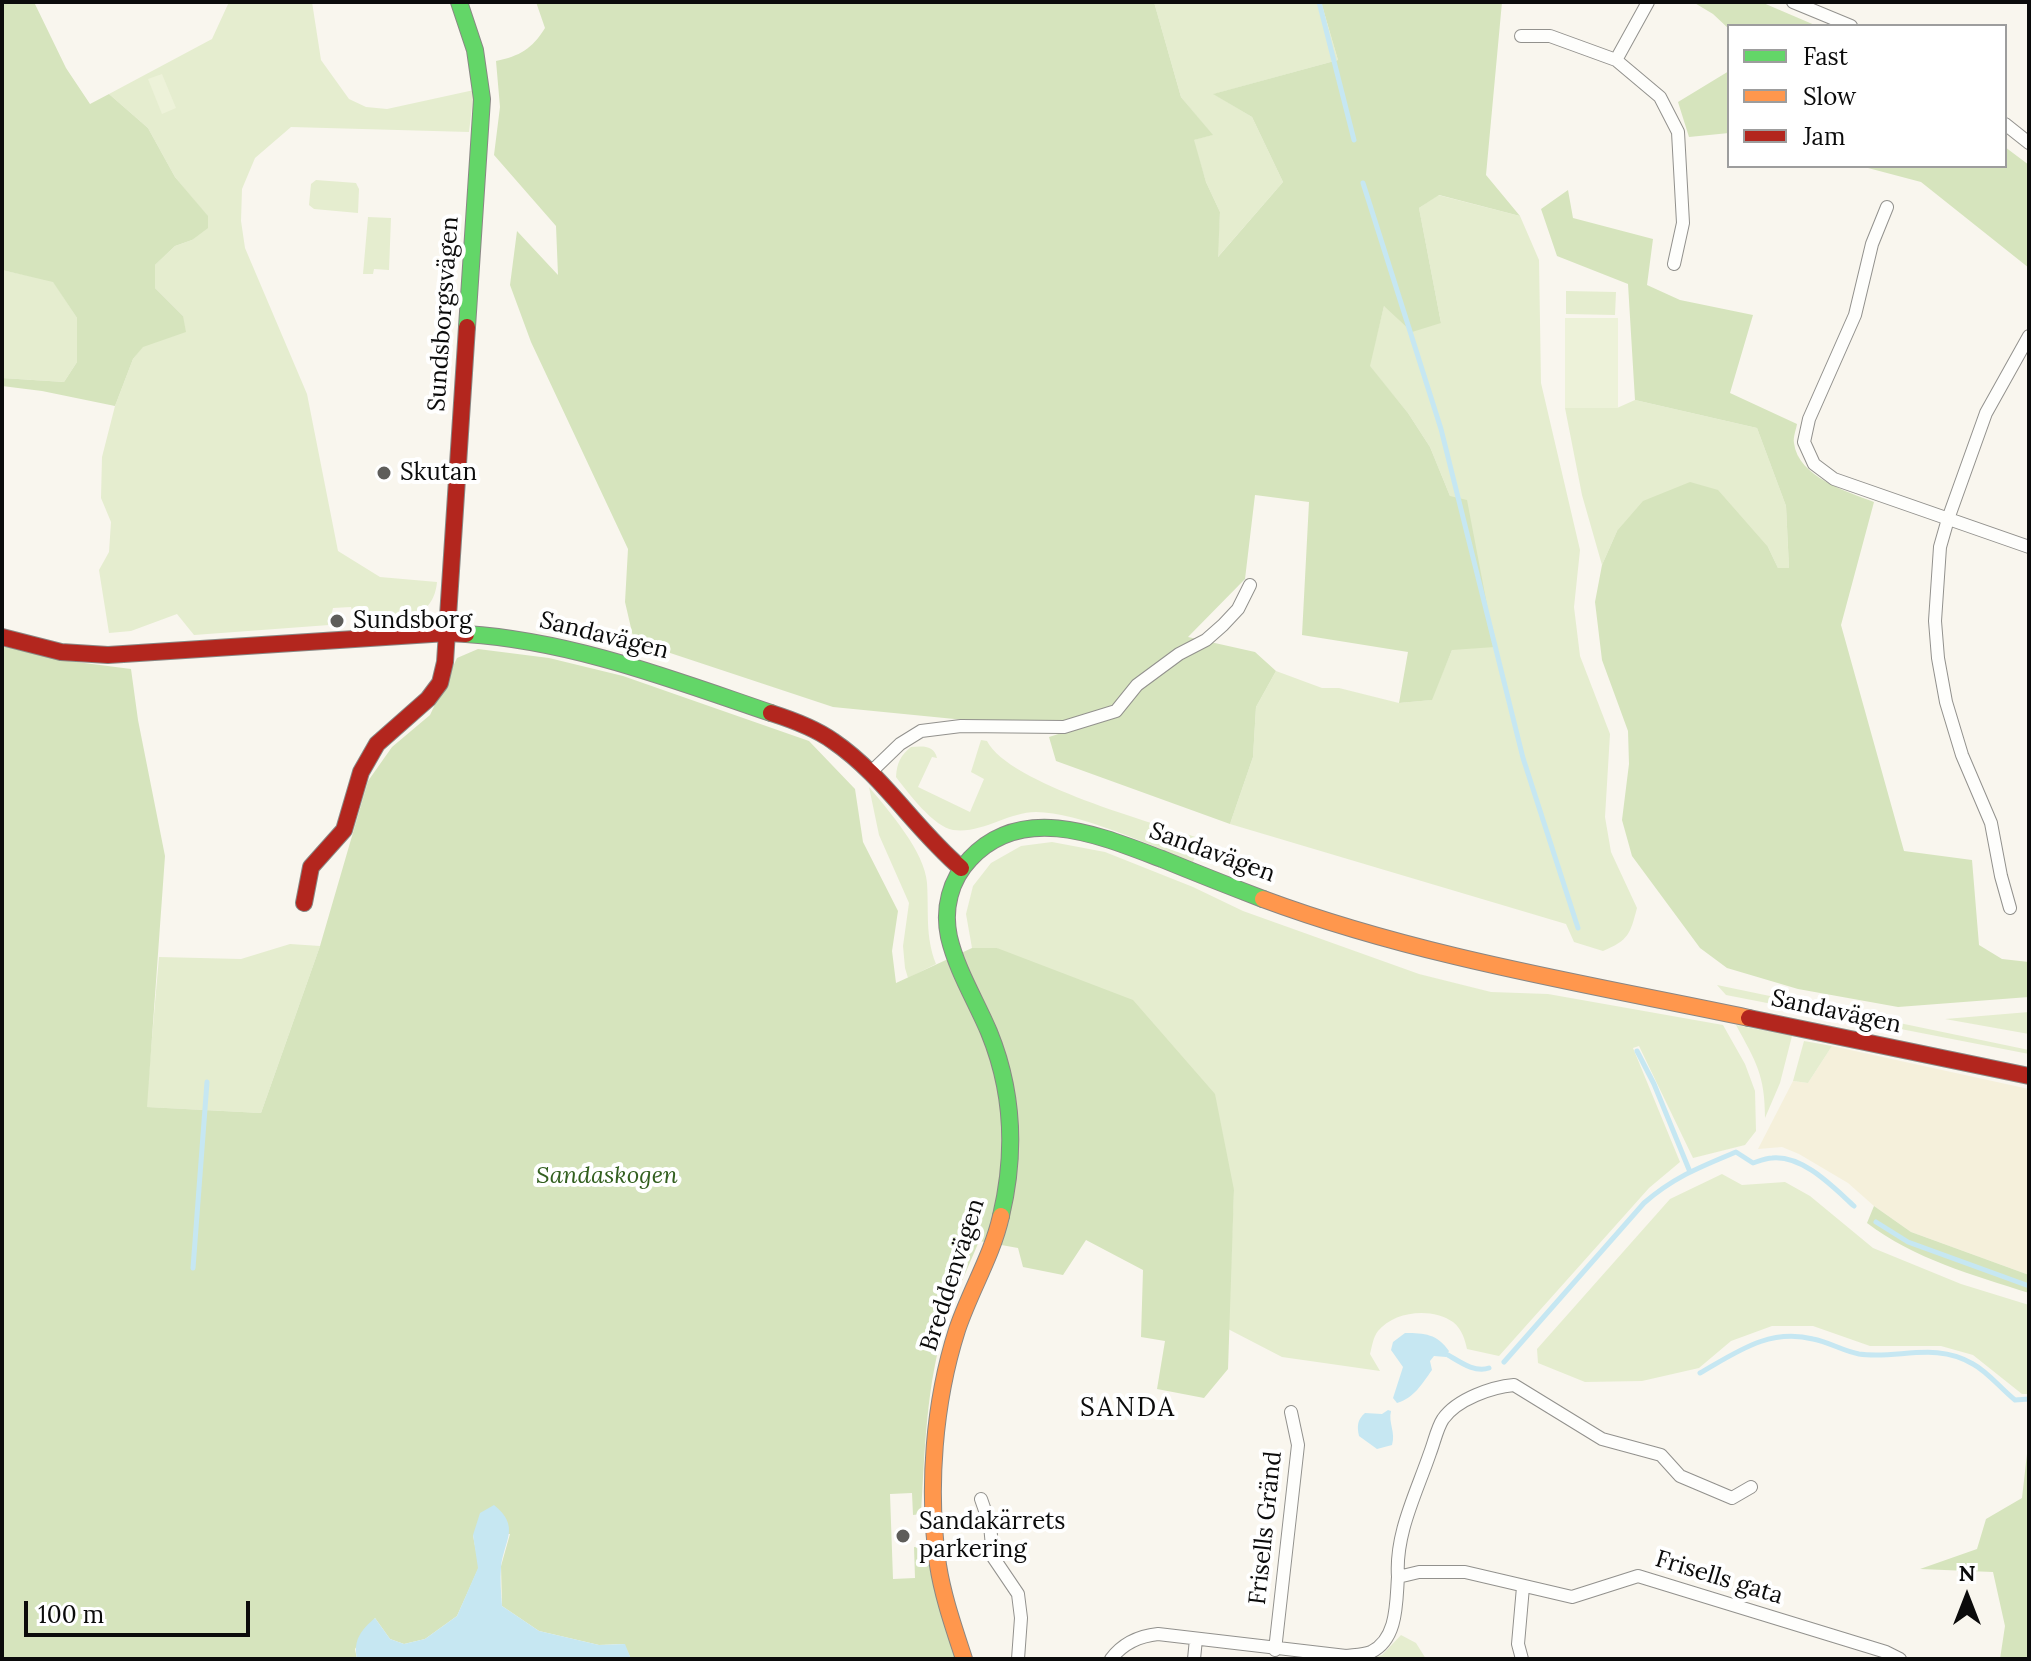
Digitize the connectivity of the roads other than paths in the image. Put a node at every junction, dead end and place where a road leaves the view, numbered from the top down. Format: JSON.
{"nodes":[{"id":1,"x":459,"y":2,"type":"edge"},
{"id":2,"x":1648,"y":2,"type":"edge"},
{"id":3,"x":1793,"y":2,"type":"edge"},
{"id":4,"x":1846,"y":24,"type":"edge"},
{"id":5,"x":1521,"y":36,"type":"dead end"},
{"id":6,"x":1616,"y":60,"type":"junction"},
{"id":7,"x":2007,"y":126,"type":"edge"},
{"id":8,"x":2029,"y":143,"type":"edge"},
{"id":9,"x":1887,"y":207,"type":"dead end"},
{"id":10,"x":1674,"y":264,"type":"dead end"},
{"id":11,"x":2029,"y":336,"type":"edge"},
{"id":12,"x":1948,"y":519,"type":"junction"},
{"id":13,"x":2029,"y":547,"type":"edge"},
{"id":14,"x":1250,"y":585,"type":"dead end"},
{"id":15,"x":447,"y":633,"type":"junction"},
{"id":16,"x":2,"y":637,"type":"edge"},
{"id":17,"x":872,"y":771,"type":"junction"},
{"id":18,"x":961,"y":868,"type":"junction"},
{"id":19,"x":304,"y":903,"type":"dead end"},
{"id":20,"x":2010,"y":908,"type":"dead end"},
{"id":21,"x":2029,"y":1076,"type":"edge"},
{"id":22,"x":1291,"y":1412,"type":"dead end"},
{"id":23,"x":1751,"y":1487,"type":"dead end"},
{"id":24,"x":981,"y":1499,"type":"dead end"},
{"id":25,"x":1398,"y":1577,"type":"junction"},
{"id":26,"x":1523,"y":1587,"type":"junction"},
{"id":27,"x":1196,"y":1639,"type":"junction"},
{"id":28,"x":1275,"y":1650,"type":"junction"},
{"id":29,"x":964,"y":1659,"type":"edge"},
{"id":30,"x":1018,"y":1659,"type":"edge"},
{"id":31,"x":1111,"y":1659,"type":"edge"},
{"id":32,"x":1194,"y":1659,"type":"edge"},
{"id":33,"x":1522,"y":1659,"type":"edge"},
{"id":34,"x":1900,"y":1659,"type":"edge"}],
"edges":[{"from":1,"to":15,"type":"street","name":"Sundsborgsvägen"},
{"from":2,"to":6,"type":"street"},
{"from":3,"to":4,"type":"street"},
{"from":5,"to":6,"type":"street"},
{"from":6,"to":10,"type":"street"},
{"from":7,"to":8,"type":"street"},
{"from":9,"to":12,"type":"street"},
{"from":11,"to":12,"type":"street"},
{"from":12,"to":13,"type":"street"},
{"from":12,"to":20,"type":"street"},
{"from":14,"to":17,"type":"street"},
{"from":15,"to":16,"type":"street","name":"Sandavägen"},
{"from":15,"to":17,"type":"street","name":"Sandavägen"},
{"from":15,"to":19,"type":"street"},
{"from":17,"to":18,"type":"street","name":"Sandavägen"},
{"from":18,"to":21,"type":"street","name":"Sandavägen"},
{"from":18,"to":29,"type":"street","name":"Breddenvägen"},
{"from":22,"to":28,"type":"street","name":"Frisells Gränd"},
{"from":23,"to":25,"type":"street"},
{"from":24,"to":30,"type":"street"},
{"from":25,"to":26,"type":"street","name":"Frisells gata"},
{"from":25,"to":28,"type":"street"},
{"from":26,"to":33,"type":"street"},
{"from":26,"to":34,"type":"street","name":"Frisells gata"},
{"from":27,"to":28,"type":"street"},
{"from":27,"to":31,"type":"street"},
{"from":27,"to":32,"type":"street"}]}
